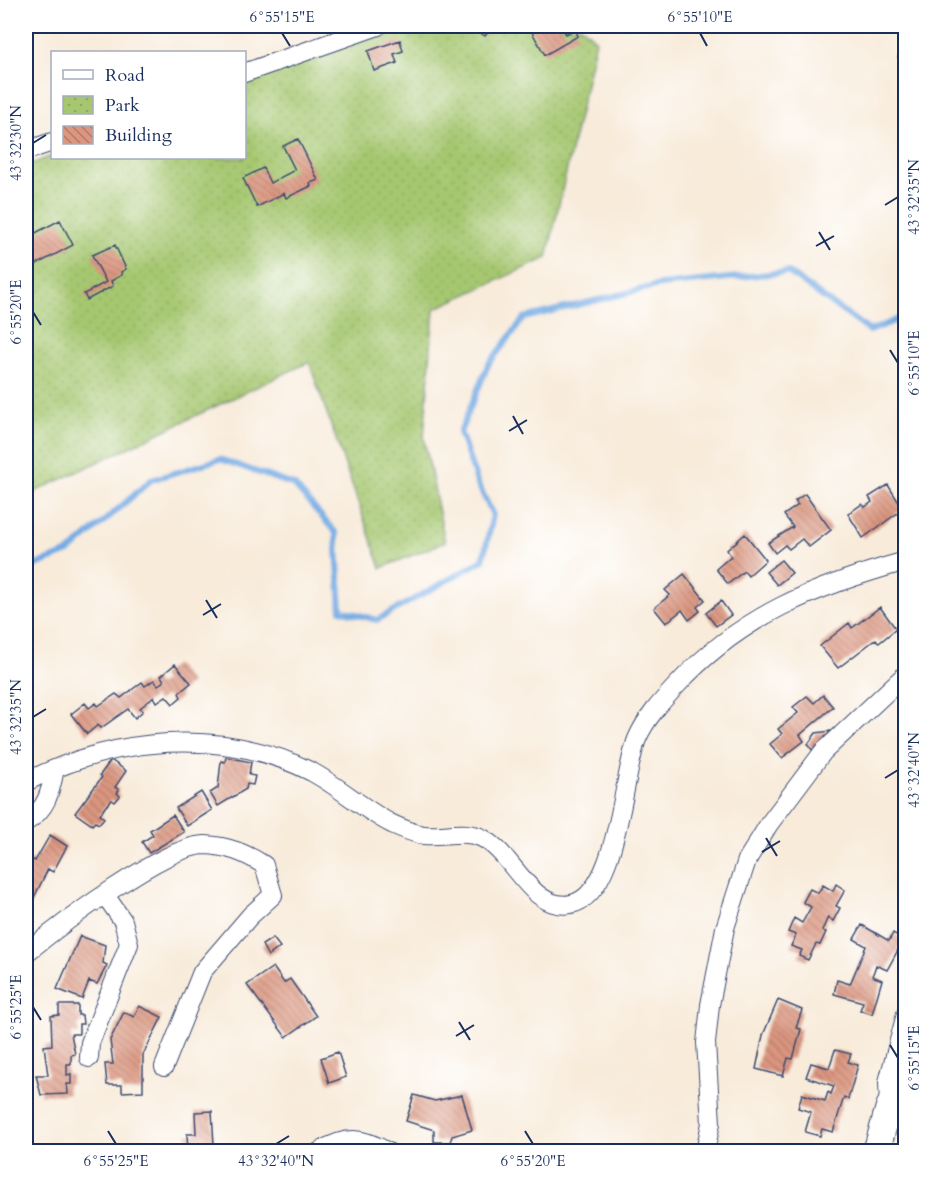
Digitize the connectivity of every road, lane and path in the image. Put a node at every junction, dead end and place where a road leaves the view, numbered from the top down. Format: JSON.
{"nodes":[{"id":1,"x":378,"y":26,"type":"edge"},
{"id":2,"x":246,"y":72,"type":"edge"},
{"id":3,"x":51,"y":142,"type":"edge"},
{"id":4,"x":26,"y":151,"type":"edge"},
{"id":5,"x":906,"y":561,"type":"edge"},
{"id":6,"x":906,"y":674,"type":"edge"},
{"id":7,"x":55,"y":769,"type":"junction"},
{"id":8,"x":26,"y":782,"type":"edge"},
{"id":9,"x":26,"y":822,"type":"edge"},
{"id":10,"x":105,"y":894,"type":"junction"},
{"id":11,"x":26,"y":953,"type":"edge"},
{"id":12,"x":906,"y":1014,"type":"edge"},
{"id":13,"x":88,"y":1058,"type":"dead end"},
{"id":14,"x":164,"y":1067,"type":"dead end"},
{"id":15,"x":906,"y":1077,"type":"edge"},
{"id":16,"x":889,"y":1107,"type":"junction"},
{"id":17,"x":319,"y":1152,"type":"edge"},
{"id":18,"x":388,"y":1152,"type":"edge"},
{"id":19,"x":705,"y":1152,"type":"edge"},
{"id":20,"x":876,"y":1152,"type":"edge"}],
"edges":[{"from":1,"to":2,"type":"street"},
{"from":3,"to":4,"type":"street"},
{"from":5,"to":7,"type":"street"},
{"from":6,"to":19,"type":"street"},
{"from":7,"to":8,"type":"street"},
{"from":7,"to":9,"type":"street"},
{"from":10,"to":11,"type":"street"},
{"from":10,"to":13,"type":"street"},
{"from":10,"to":14,"type":"street"},
{"from":12,"to":16,"type":"street"},
{"from":15,"to":16,"type":"street"},
{"from":16,"to":20,"type":"street"},
{"from":17,"to":18,"type":"street"}]}
